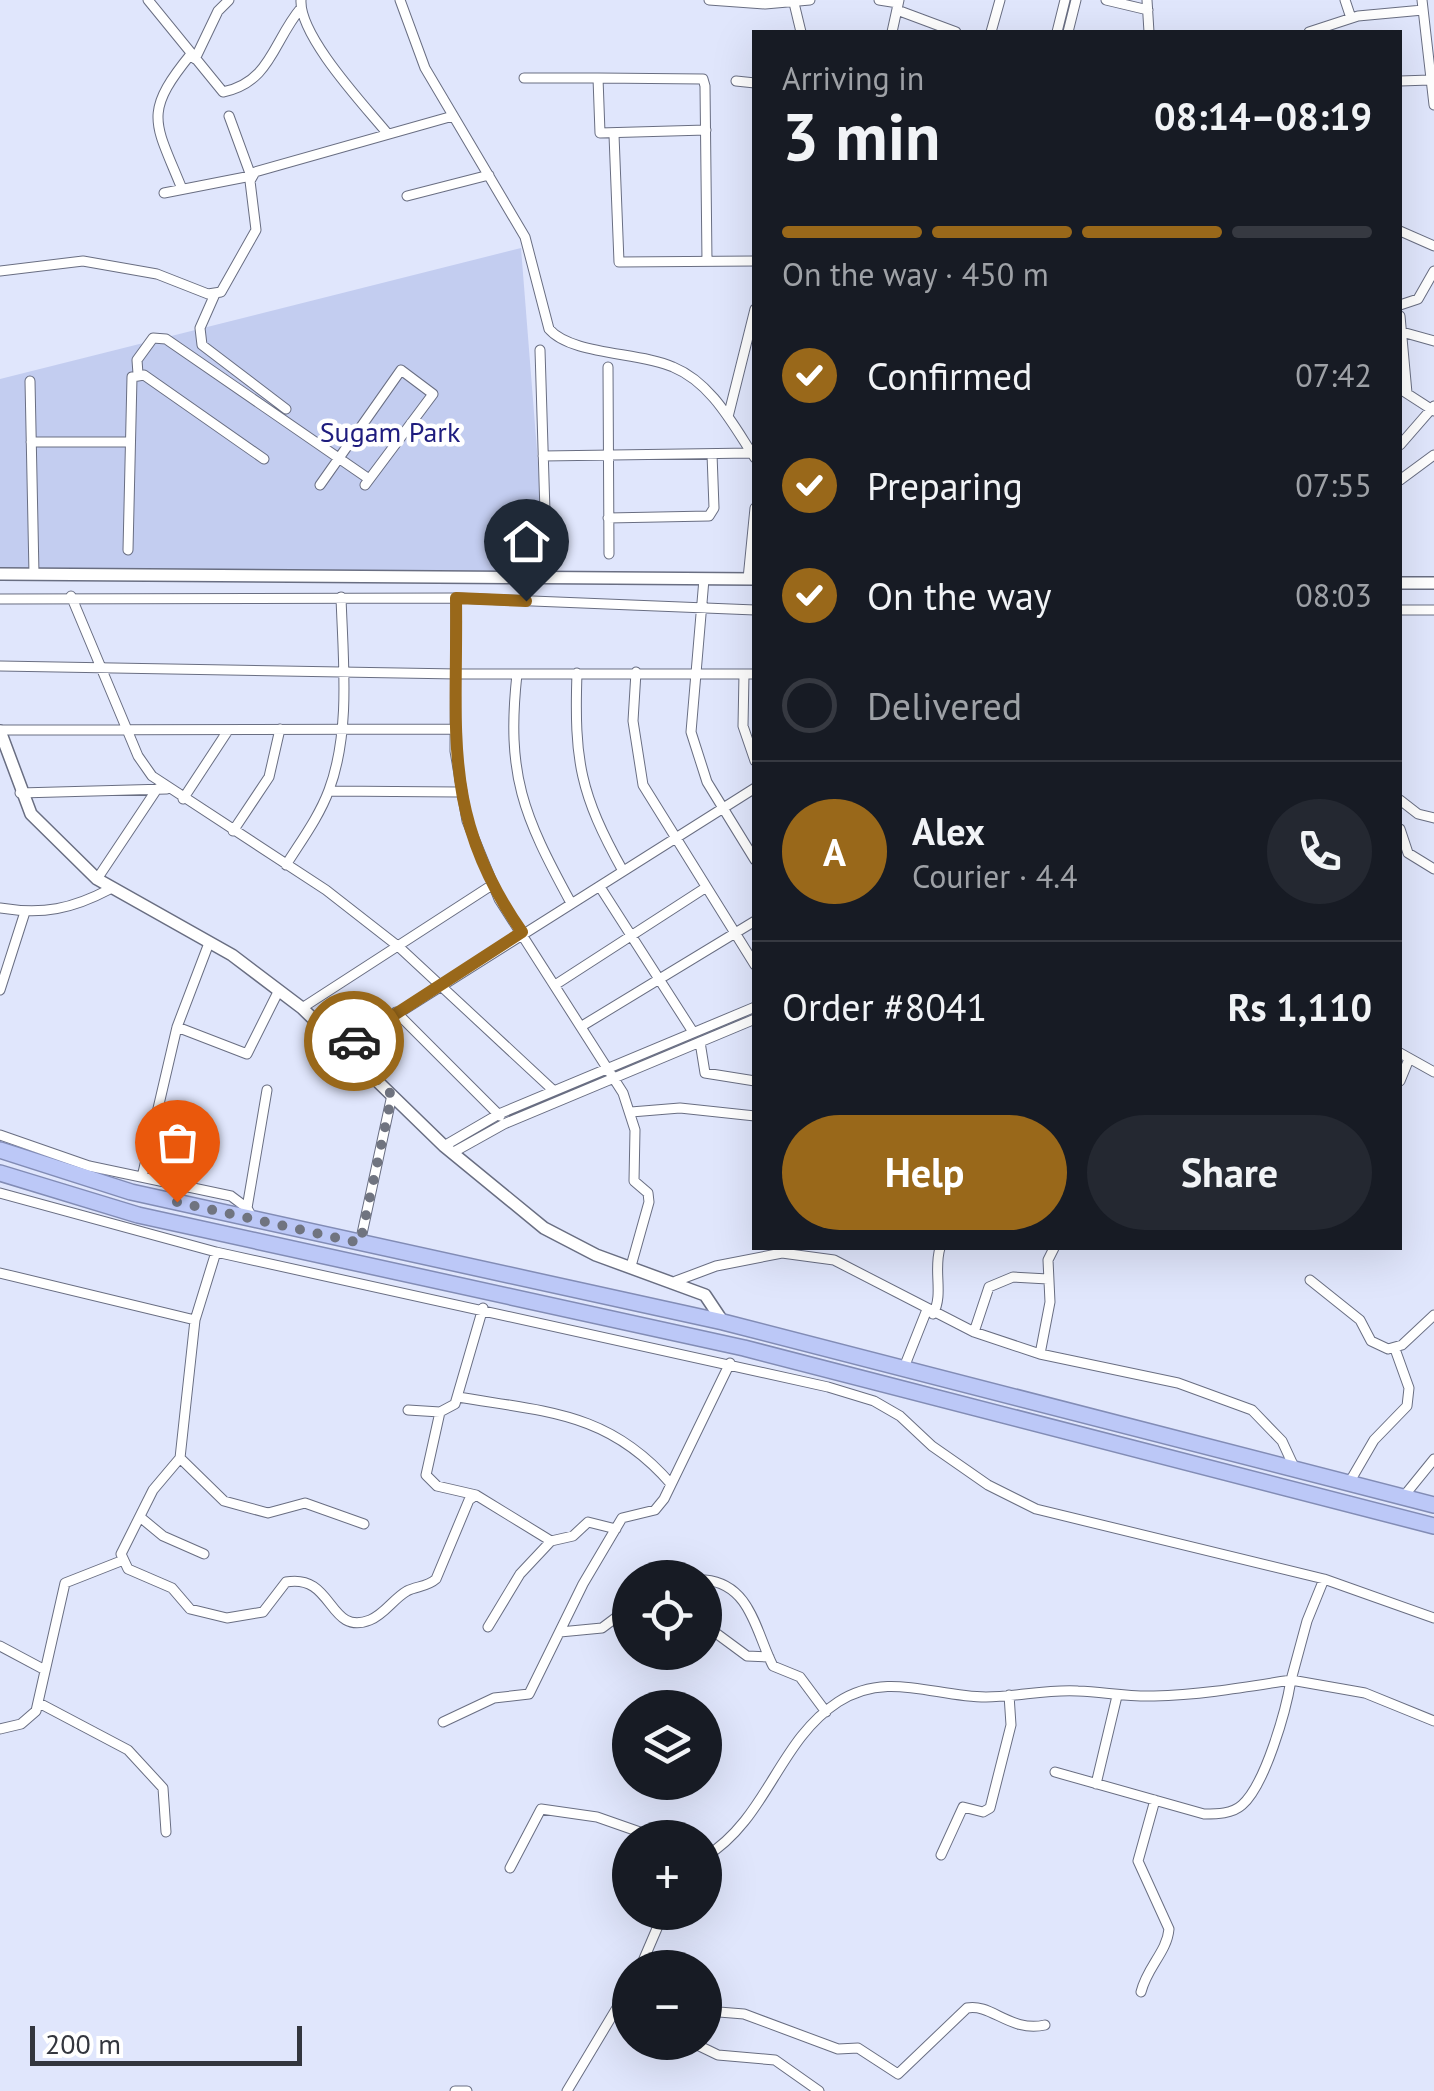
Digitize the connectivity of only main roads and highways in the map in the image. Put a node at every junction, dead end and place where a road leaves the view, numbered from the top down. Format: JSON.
{"nodes":[{"id":1,"x":0,"y":1150,"type":"edge"},
{"id":2,"x":0,"y":1174,"type":"edge"},
{"id":3,"x":1434,"y":1504,"type":"edge"},
{"id":4,"x":1434,"y":1526,"type":"edge"}],
"edges":[{"from":1,"to":3,"type":"highway"},
{"from":2,"to":4,"type":"highway"}]}
